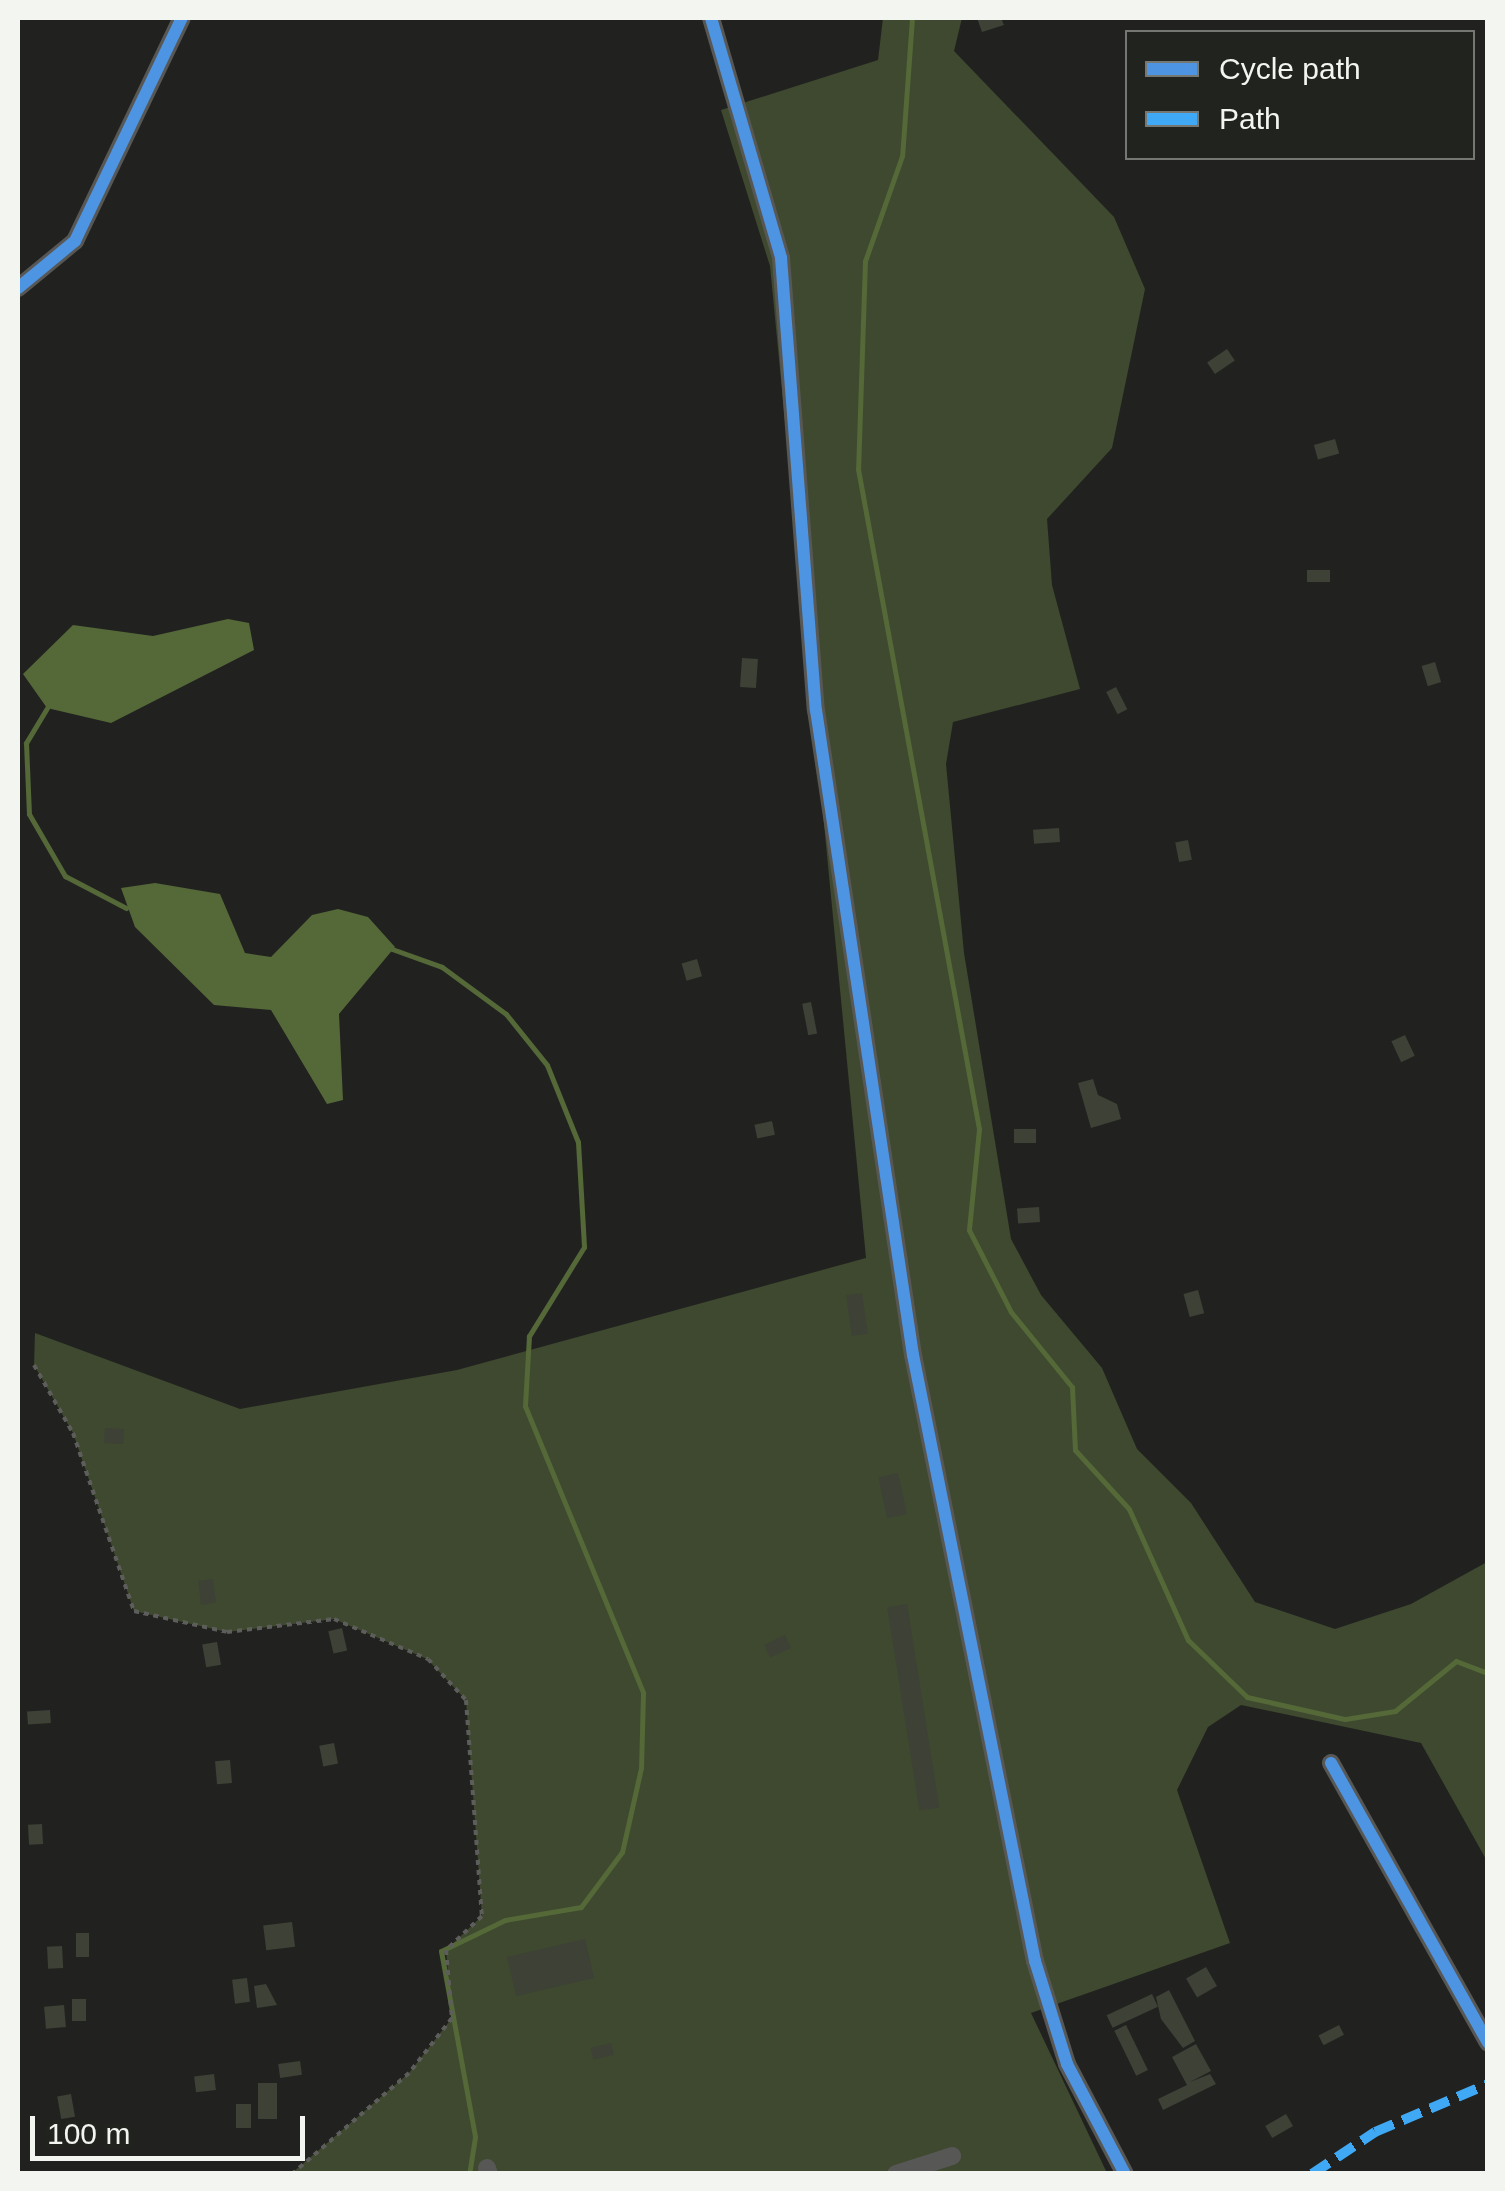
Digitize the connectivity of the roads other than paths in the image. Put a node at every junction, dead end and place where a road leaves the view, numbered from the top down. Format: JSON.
{"nodes":[{"id":1,"x":182,"y":18,"type":"edge"},
{"id":2,"x":711,"y":18,"type":"edge"},
{"id":3,"x":18,"y":288,"type":"edge"},
{"id":4,"x":1331,"y":1763,"type":"dead end"},
{"id":5,"x":1488,"y":2042,"type":"edge"},
{"id":6,"x":952,"y":2156,"type":"dead end"},
{"id":7,"x":896,"y":2174,"type":"edge"},
{"id":8,"x":1125,"y":2174,"type":"edge"}],
"edges":[{"from":1,"to":3,"type":"street"},
{"from":2,"to":8,"type":"street"},
{"from":4,"to":5,"type":"street"},
{"from":6,"to":7,"type":"street"}]}
